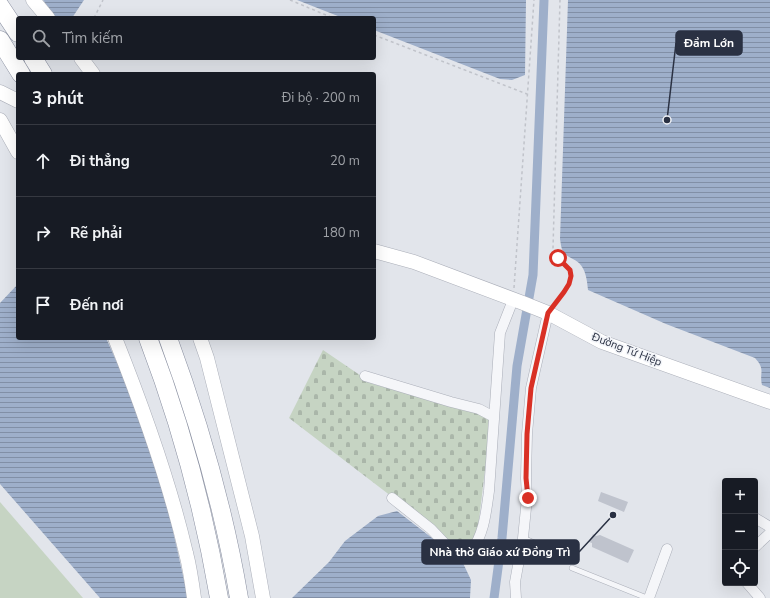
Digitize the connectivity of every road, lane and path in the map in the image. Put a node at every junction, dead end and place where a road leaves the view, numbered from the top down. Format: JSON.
{"nodes":[{"id":1,"x":33,"y":0,"type":"edge"},
{"id":2,"x":103,"y":0,"type":"edge"},
{"id":3,"x":290,"y":0,"type":"edge"},
{"id":4,"x":534,"y":0,"type":"edge"},
{"id":5,"x":560,"y":0,"type":"edge"},
{"id":6,"x":0,"y":6,"type":"edge"},
{"id":7,"x":46,"y":16,"type":"edge"},
{"id":8,"x":95,"y":16,"type":"edge"},
{"id":9,"x":328,"y":16,"type":"edge"},
{"id":10,"x":16,"y":30,"type":"edge"},
{"id":11,"x":376,"y":36,"type":"edge"},
{"id":12,"x":0,"y":40,"type":"edge"},
{"id":13,"x":34,"y":60,"type":"edge"},
{"id":14,"x":82,"y":60,"type":"edge"},
{"id":15,"x":20,"y":72,"type":"edge"},
{"id":16,"x":41,"y":72,"type":"edge"},
{"id":17,"x":92,"y":72,"type":"edge"},
{"id":18,"x":0,"y":92,"type":"edge"},
{"id":19,"x":527,"y":94,"type":"junction"},
{"id":20,"x":16,"y":101,"type":"edge"},
{"id":21,"x":0,"y":120,"type":"edge"},
{"id":22,"x":16,"y":148,"type":"edge"},
{"id":23,"x":376,"y":252,"type":"edge"},
{"id":24,"x":518,"y":302,"type":"junction"},
{"id":25,"x":545,"y":312,"type":"junction"},
{"id":26,"x":116,"y":340,"type":"edge"},
{"id":27,"x":149,"y":340,"type":"edge"},
{"id":28,"x":169,"y":340,"type":"edge"},
{"id":29,"x":201,"y":340,"type":"edge"},
{"id":30,"x":365,"y":376,"type":"dead end"},
{"id":31,"x":770,"y":402,"type":"edge"},
{"id":32,"x":494,"y":417,"type":"junction"},
{"id":33,"x":392,"y":498,"type":"dead end"},
{"id":34,"x":758,"y":520,"type":"edge"},
{"id":35,"x":770,"y":527,"type":"edge"},
{"id":36,"x":770,"y":533,"type":"edge"},
{"id":37,"x":523,"y":538,"type":"junction"},
{"id":38,"x":758,"y":544,"type":"edge"},
{"id":39,"x":667,"y":549,"type":"dead end"},
{"id":40,"x":567,"y":557,"type":"dead end"},
{"id":41,"x":572,"y":568,"type":"dead end"},
{"id":42,"x":750,"y":586,"type":"edge"},
{"id":43,"x":194,"y":598,"type":"edge"},
{"id":44,"x":219,"y":598,"type":"edge"},
{"id":45,"x":239,"y":598,"type":"edge"},
{"id":46,"x":263,"y":598,"type":"edge"},
{"id":47,"x":516,"y":598,"type":"edge"},
{"id":48,"x":648,"y":598,"type":"edge"},
{"id":49,"x":760,"y":598,"type":"edge"}],
"edges":[{"from":1,"to":7,"type":"street"},
{"from":2,"to":8,"type":"path"},
{"from":3,"to":9,"type":"path"},
{"from":4,"to":19,"type":"path"},
{"from":5,"to":25,"type":"path"},
{"from":6,"to":10,"type":"highway"},
{"from":11,"to":19,"type":"path"},
{"from":12,"to":15,"type":"highway"},
{"from":13,"to":16,"type":"highway"},
{"from":14,"to":17,"type":"street"},
{"from":18,"to":20,"type":"street"},
{"from":19,"to":24,"type":"path"},
{"from":21,"to":22,"type":"street"},
{"from":23,"to":24,"type":"street","name":"Đường Tứ Hiệp"},
{"from":24,"to":25,"type":"street","name":"Đường Tứ Hiệp"},
{"from":24,"to":32,"type":"street"},
{"from":25,"to":31,"type":"street","name":"Đường Tứ Hiệp"},
{"from":25,"to":37,"type":"street"},
{"from":26,"to":43,"type":"street"},
{"from":27,"to":44,"type":"highway"},
{"from":28,"to":45,"type":"highway"},
{"from":29,"to":46,"type":"street"},
{"from":30,"to":32,"type":"street"},
{"from":32,"to":33,"type":"street"},
{"from":34,"to":35,"type":"street"},
{"from":36,"to":38,"type":"street"},
{"from":37,"to":40,"type":"lane"},
{"from":37,"to":47,"type":"street"},
{"from":39,"to":48,"type":"street"},
{"from":41,"to":48,"type":"lane"},
{"from":42,"to":49,"type":"street"}]}
